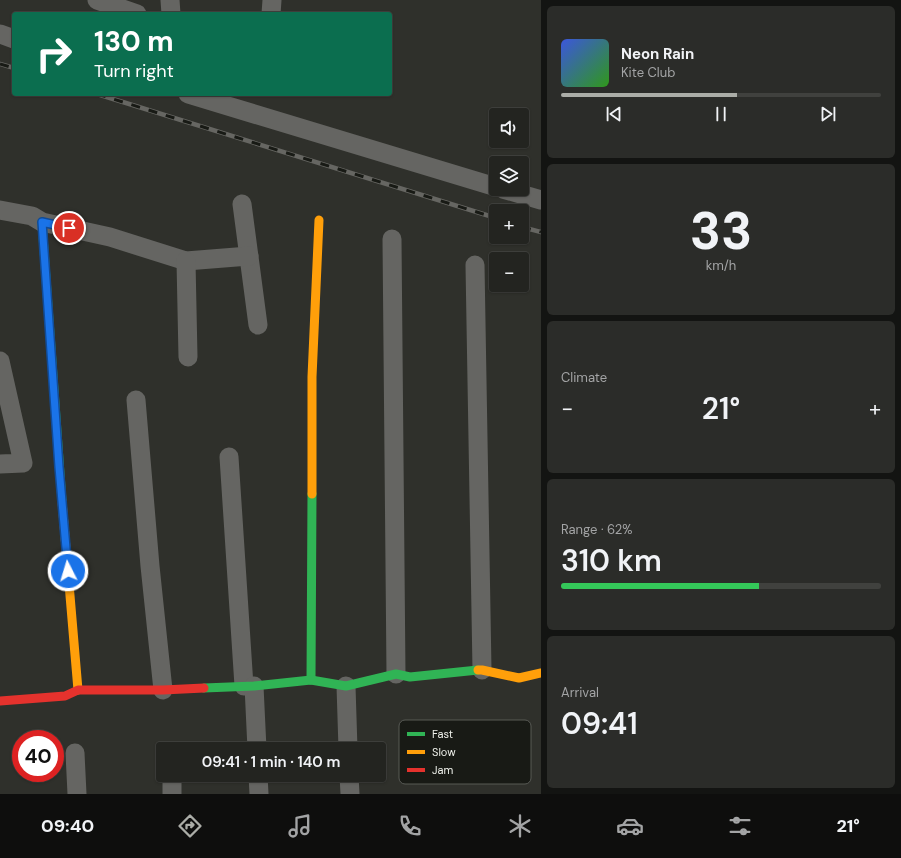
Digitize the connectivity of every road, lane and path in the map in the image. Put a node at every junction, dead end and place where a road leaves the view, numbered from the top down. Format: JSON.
{"nodes":[{"id":1,"x":97,"y":0,"type":"edge"},
{"id":2,"x":170,"y":0,"type":"edge"},
{"id":3,"x":272,"y":0,"type":"edge"},
{"id":4,"x":131,"y":12,"type":"edge"},
{"id":5,"x":171,"y":12,"type":"edge"},
{"id":6,"x":271,"y":12,"type":"edge"},
{"id":7,"x":0,"y":34,"type":"edge"},
{"id":8,"x":12,"y":38,"type":"edge"},
{"id":9,"x":195,"y":96,"type":"edge"},
{"id":10,"x":489,"y":185,"type":"edge"},
{"id":11,"x":527,"y":196,"type":"edge"},
{"id":12,"x":541,"y":200,"type":"edge"},
{"id":13,"x":242,"y":204,"type":"dead end"},
{"id":14,"x":0,"y":210,"type":"edge"},
{"id":15,"x":319,"y":220,"type":"dead end"},
{"id":16,"x":42,"y":222,"type":"junction"},
{"id":17,"x":392,"y":239,"type":"dead end"},
{"id":18,"x":249,"y":256,"type":"junction"},
{"id":19,"x":186,"y":261,"type":"junction"},
{"id":20,"x":475,"y":265,"type":"dead end"},
{"id":21,"x":258,"y":326,"type":"dead end"},
{"id":22,"x":188,"y":357,"type":"dead end"},
{"id":23,"x":0,"y":361,"type":"edge"},
{"id":24,"x":4,"y":397,"type":"edge"},
{"id":25,"x":136,"y":400,"type":"dead end"},
{"id":26,"x":229,"y":457,"type":"dead end"},
{"id":27,"x":0,"y":464,"type":"edge"},
{"id":28,"x":482,"y":670,"type":"junction"},
{"id":29,"x":541,"y":673,"type":"edge"},
{"id":30,"x":396,"y":674,"type":"junction"},
{"id":31,"x":311,"y":680,"type":"junction"},
{"id":32,"x":249,"y":686,"type":"junction"},
{"id":33,"x":346,"y":686,"type":"junction"},
{"id":34,"x":78,"y":690,"type":"junction"},
{"id":35,"x":163,"y":690,"type":"junction"},
{"id":36,"x":0,"y":701,"type":"edge"},
{"id":37,"x":256,"y":742,"type":"edge"},
{"id":38,"x":348,"y":742,"type":"edge"},
{"id":39,"x":75,"y":753,"type":"dead end"},
{"id":40,"x":172,"y":782,"type":"edge"},
{"id":41,"x":258,"y":782,"type":"edge"},
{"id":42,"x":349,"y":782,"type":"edge"},
{"id":43,"x":77,"y":794,"type":"edge"},
{"id":44,"x":172,"y":794,"type":"edge"},
{"id":45,"x":259,"y":794,"type":"edge"},
{"id":46,"x":350,"y":794,"type":"edge"}],
"edges":[{"from":1,"to":4,"type":"street"},
{"from":2,"to":5,"type":"street"},
{"from":3,"to":6,"type":"street"},
{"from":7,"to":8,"type":"street"},
{"from":9,"to":10,"type":"street"},
{"from":11,"to":12,"type":"street"},
{"from":13,"to":18,"type":"street"},
{"from":14,"to":16,"type":"street"},
{"from":15,"to":31,"type":"street"},
{"from":16,"to":19,"type":"street"},
{"from":16,"to":34,"type":"street"},
{"from":17,"to":30,"type":"street"},
{"from":18,"to":19,"type":"street"},
{"from":18,"to":21,"type":"street"},
{"from":19,"to":22,"type":"street"},
{"from":20,"to":28,"type":"street"},
{"from":23,"to":24,"type":"street"},
{"from":24,"to":27,"type":"street"},
{"from":25,"to":35,"type":"street"},
{"from":26,"to":32,"type":"street"},
{"from":28,"to":29,"type":"street"},
{"from":28,"to":30,"type":"street"},
{"from":30,"to":33,"type":"street"},
{"from":31,"to":32,"type":"street"},
{"from":31,"to":33,"type":"street"},
{"from":32,"to":35,"type":"street"},
{"from":32,"to":37,"type":"street"},
{"from":33,"to":38,"type":"street"},
{"from":34,"to":35,"type":"street"},
{"from":34,"to":36,"type":"street"},
{"from":39,"to":43,"type":"street"},
{"from":40,"to":44,"type":"street"},
{"from":41,"to":45,"type":"street"},
{"from":42,"to":46,"type":"street"}]}
